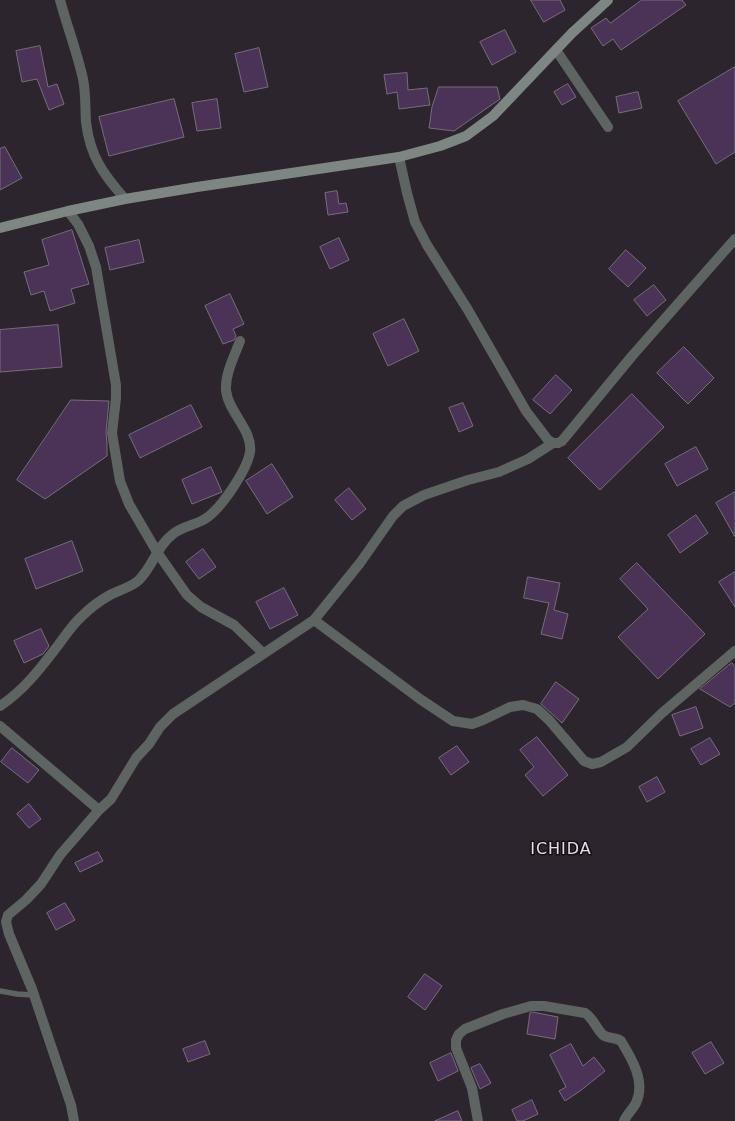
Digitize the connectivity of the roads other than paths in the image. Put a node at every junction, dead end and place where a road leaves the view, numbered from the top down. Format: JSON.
{"nodes":[{"id":1,"x":60,"y":0,"type":"edge"},
{"id":2,"x":608,"y":0,"type":"edge"},
{"id":3,"x":556,"y":50,"type":"junction"},
{"id":4,"x":608,"y":127,"type":"dead end"},
{"id":5,"x":399,"y":157,"type":"junction"},
{"id":6,"x":125,"y":199,"type":"junction"},
{"id":7,"x":68,"y":211,"type":"junction"},
{"id":8,"x":0,"y":228,"type":"edge"},
{"id":9,"x":735,"y":239,"type":"edge"},
{"id":10,"x":240,"y":341,"type":"dead end"},
{"id":11,"x":553,"y":443,"type":"junction"},
{"id":12,"x":157,"y":552,"type":"junction"},
{"id":13,"x":314,"y":620,"type":"junction"},
{"id":14,"x":735,"y":651,"type":"edge"},
{"id":15,"x":263,"y":653,"type":"junction"},
{"id":16,"x":0,"y":706,"type":"edge"},
{"id":17,"x":0,"y":726,"type":"edge"},
{"id":18,"x":99,"y":810,"type":"junction"},
{"id":19,"x":0,"y":991,"type":"edge"},
{"id":20,"x":33,"y":995,"type":"junction"},
{"id":21,"x":74,"y":1121,"type":"edge"},
{"id":22,"x":478,"y":1121,"type":"edge"},
{"id":23,"x":624,"y":1121,"type":"edge"}],
"edges":[{"from":1,"to":6,"type":"street"},
{"from":2,"to":3,"type":"main road"},
{"from":3,"to":4,"type":"street"},
{"from":3,"to":5,"type":"main road"},
{"from":5,"to":6,"type":"main road"},
{"from":5,"to":11,"type":"street"},
{"from":6,"to":7,"type":"main road"},
{"from":7,"to":8,"type":"main road"},
{"from":7,"to":12,"type":"street"},
{"from":9,"to":11,"type":"street"},
{"from":10,"to":12,"type":"street"},
{"from":11,"to":13,"type":"street"},
{"from":12,"to":15,"type":"street"},
{"from":12,"to":16,"type":"street"},
{"from":13,"to":14,"type":"street"},
{"from":13,"to":15,"type":"street"},
{"from":15,"to":18,"type":"street"},
{"from":17,"to":18,"type":"street"},
{"from":18,"to":20,"type":"street"},
{"from":19,"to":20,"type":"lane"},
{"from":20,"to":21,"type":"street"},
{"from":22,"to":23,"type":"street"}]}
